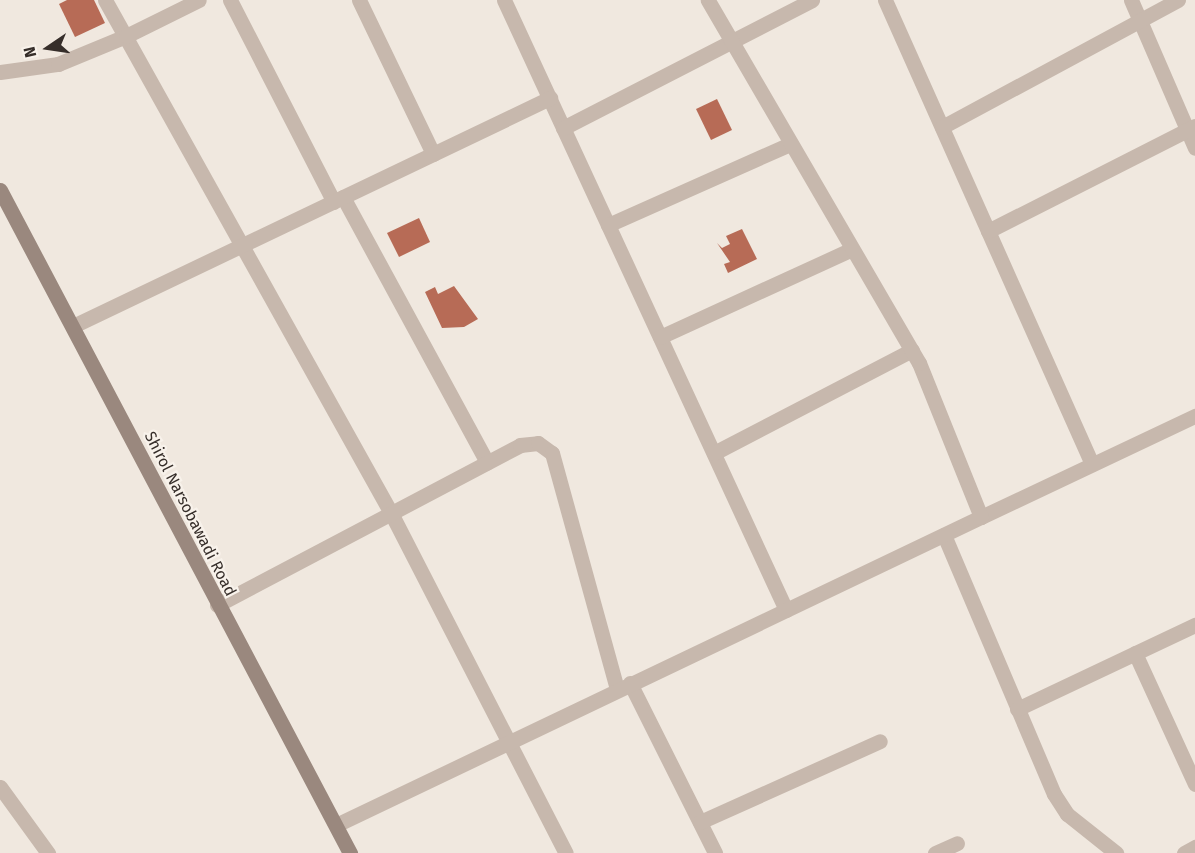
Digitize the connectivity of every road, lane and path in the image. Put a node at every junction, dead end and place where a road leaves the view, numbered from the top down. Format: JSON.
{"nodes":[{"id":1,"x":105,"y":0,"type":"edge"},
{"id":2,"x":200,"y":0,"type":"edge"},
{"id":3,"x":230,"y":0,"type":"edge"},
{"id":4,"x":359,"y":0,"type":"edge"},
{"id":5,"x":504,"y":0,"type":"edge"},
{"id":6,"x":708,"y":0,"type":"edge"},
{"id":7,"x":812,"y":0,"type":"edge"},
{"id":8,"x":885,"y":0,"type":"edge"},
{"id":9,"x":1131,"y":0,"type":"edge"},
{"id":10,"x":1178,"y":0,"type":"edge"},
{"id":11,"x":1139,"y":20,"type":"junction"},
{"id":12,"x":126,"y":36,"type":"junction"},
{"id":13,"x":730,"y":42,"type":"junction"},
{"id":14,"x":0,"y":72,"type":"edge"},
{"id":15,"x":550,"y":98,"type":"junction"},
{"id":16,"x":942,"y":127,"type":"junction"},
{"id":17,"x":564,"y":128,"type":"junction"},
{"id":18,"x":1191,"y":128,"type":"edge"},
{"id":19,"x":790,"y":144,"type":"junction"},
{"id":20,"x":1195,"y":148,"type":"edge"},
{"id":21,"x":434,"y":154,"type":"junction"},
{"id":22,"x":0,"y":189,"type":"edge"},
{"id":23,"x":338,"y":200,"type":"junction"},
{"id":24,"x":608,"y":225,"type":"junction"},
{"id":25,"x":988,"y":231,"type":"junction"},
{"id":26,"x":244,"y":244,"type":"junction"},
{"id":27,"x":852,"y":249,"type":"junction"},
{"id":28,"x":73,"y":326,"type":"junction"},
{"id":29,"x":660,"y":337,"type":"junction"},
{"id":30,"x":912,"y":350,"type":"junction"},
{"id":31,"x":1195,"y":416,"type":"edge"},
{"id":32,"x":714,"y":453,"type":"junction"},
{"id":33,"x":487,"y":462,"type":"junction"},
{"id":34,"x":1092,"y":464,"type":"junction"},
{"id":35,"x":391,"y":513,"type":"junction"},
{"id":36,"x":981,"y":517,"type":"junction"},
{"id":37,"x":944,"y":535,"type":"junction"},
{"id":38,"x":217,"y":606,"type":"junction"},
{"id":39,"x":786,"y":610,"type":"junction"},
{"id":40,"x":1195,"y":625,"type":"edge"},
{"id":41,"x":1135,"y":653,"type":"junction"},
{"id":42,"x":623,"y":686,"type":"junction"},
{"id":43,"x":1017,"y":709,"type":"junction"},
{"id":44,"x":880,"y":741,"type":"dead end"},
{"id":45,"x":508,"y":743,"type":"junction"},
{"id":46,"x":1195,"y":784,"type":"edge"},
{"id":47,"x":0,"y":787,"type":"edge"},
{"id":48,"x":699,"y":822,"type":"junction"},
{"id":49,"x":336,"y":825,"type":"junction"},
{"id":50,"x":957,"y":843,"type":"dead end"},
{"id":51,"x":1195,"y":847,"type":"edge"},
{"id":52,"x":48,"y":853,"type":"edge"},
{"id":53,"x":350,"y":853,"type":"edge"},
{"id":54,"x":566,"y":853,"type":"edge"},
{"id":55,"x":715,"y":853,"type":"edge"},
{"id":56,"x":935,"y":853,"type":"edge"},
{"id":57,"x":1116,"y":853,"type":"edge"},
{"id":58,"x":1184,"y":853,"type":"edge"}],
"edges":[{"from":1,"to":12,"type":"street"},
{"from":2,"to":12,"type":"street"},
{"from":3,"to":23,"type":"street"},
{"from":4,"to":21,"type":"street"},
{"from":5,"to":15,"type":"street"},
{"from":6,"to":13,"type":"street"},
{"from":7,"to":13,"type":"street"},
{"from":8,"to":16,"type":"street"},
{"from":9,"to":11,"type":"street"},
{"from":10,"to":11,"type":"street"},
{"from":11,"to":16,"type":"street"},
{"from":11,"to":18,"type":"street"},
{"from":12,"to":14,"type":"street"},
{"from":12,"to":26,"type":"street"},
{"from":13,"to":17,"type":"street"},
{"from":13,"to":19,"type":"street"},
{"from":15,"to":17,"type":"street"},
{"from":15,"to":21,"type":"street"},
{"from":16,"to":25,"type":"street"},
{"from":17,"to":24,"type":"street"},
{"from":18,"to":20,"type":"street"},
{"from":18,"to":25,"type":"street"},
{"from":19,"to":24,"type":"street"},
{"from":19,"to":27,"type":"street"},
{"from":21,"to":23,"type":"street"},
{"from":22,"to":28,"type":"main road","name":"Shirol Narsobawadi Road"},
{"from":23,"to":26,"type":"street"},
{"from":23,"to":33,"type":"street"},
{"from":24,"to":29,"type":"street"},
{"from":25,"to":34,"type":"street"},
{"from":26,"to":28,"type":"street"},
{"from":26,"to":35,"type":"street"},
{"from":27,"to":29,"type":"street"},
{"from":27,"to":30,"type":"street"},
{"from":28,"to":38,"type":"main road","name":"Shirol Narsobawadi Road"},
{"from":29,"to":32,"type":"street"},
{"from":30,"to":32,"type":"street"},
{"from":30,"to":36,"type":"street"},
{"from":31,"to":34,"type":"street"},
{"from":32,"to":39,"type":"street"},
{"from":33,"to":35,"type":"street"},
{"from":33,"to":42,"type":"street"},
{"from":34,"to":36,"type":"street"},
{"from":35,"to":38,"type":"street"},
{"from":35,"to":45,"type":"street"},
{"from":36,"to":37,"type":"street"},
{"from":37,"to":39,"type":"street"},
{"from":37,"to":43,"type":"street"},
{"from":38,"to":49,"type":"main road","name":"Shirol Narsobawadi Road"},
{"from":39,"to":42,"type":"street"},
{"from":40,"to":41,"type":"street"},
{"from":41,"to":43,"type":"street"},
{"from":41,"to":46,"type":"street"},
{"from":42,"to":45,"type":"street"},
{"from":42,"to":48,"type":"street"},
{"from":43,"to":57,"type":"street"},
{"from":44,"to":48,"type":"street"},
{"from":45,"to":49,"type":"street"},
{"from":45,"to":54,"type":"street"},
{"from":47,"to":52,"type":"street"},
{"from":48,"to":55,"type":"street"},
{"from":49,"to":53,"type":"main road","name":"Shirol Narsobawadi Road"},
{"from":50,"to":56,"type":"street"},
{"from":51,"to":58,"type":"street"}]}
